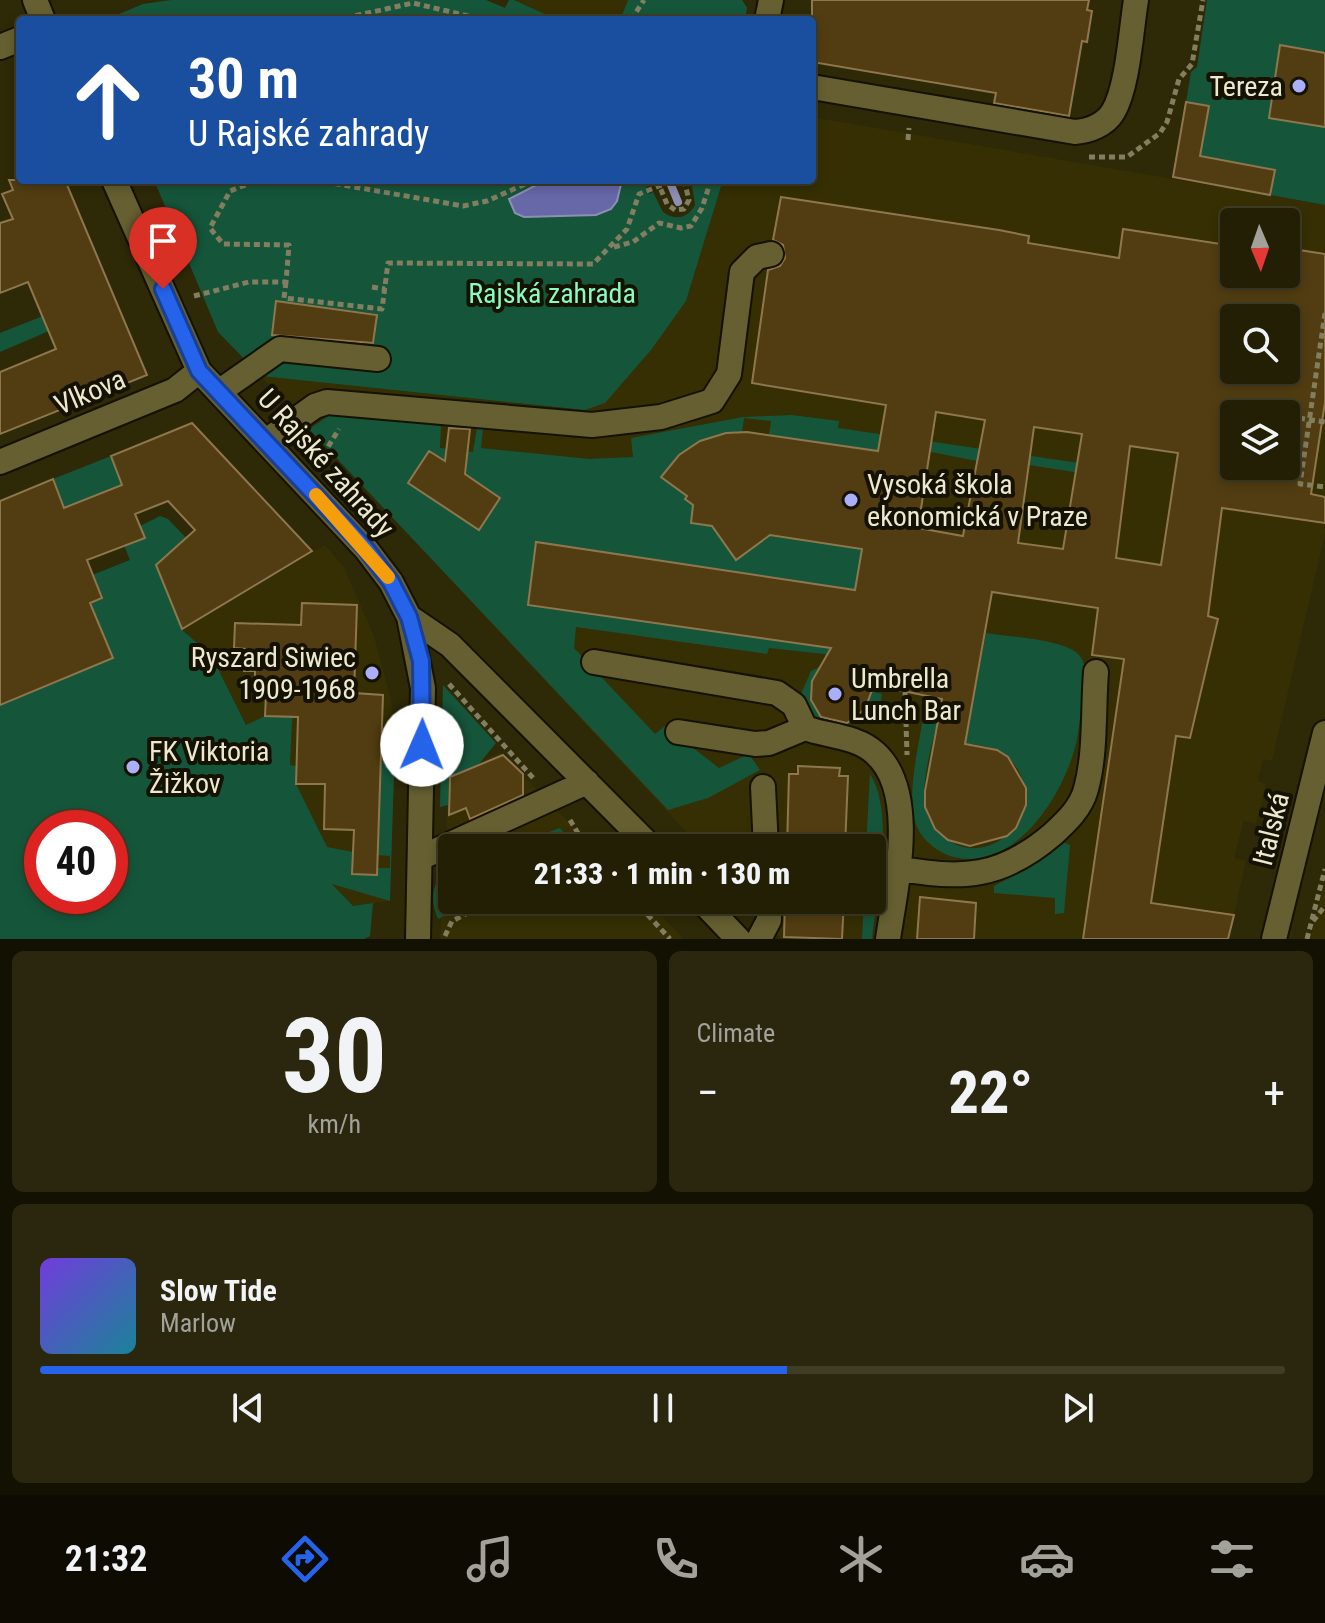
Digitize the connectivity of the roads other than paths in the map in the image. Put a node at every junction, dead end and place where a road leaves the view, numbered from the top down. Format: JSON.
{"nodes":[{"id":1,"x":1136,"y":0,"type":"edge"},
{"id":2,"x":816,"y":88,"type":"edge"},
{"id":3,"x":116,"y":184,"type":"edge"},
{"id":4,"x":771,"y":254,"type":"dead end"},
{"id":5,"x":378,"y":359,"type":"dead end"},
{"id":6,"x":199,"y":371,"type":"junction"},
{"id":7,"x":220,"y":391,"type":"junction"},
{"id":8,"x":266,"y":441,"type":"junction"},
{"id":9,"x":0,"y":462,"type":"edge"},
{"id":10,"x":409,"y":617,"type":"junction"},
{"id":11,"x":594,"y":662,"type":"dead end"},
{"id":12,"x":1096,"y":672,"type":"dead end"},
{"id":13,"x":805,"y":728,"type":"junction"},
{"id":14,"x":678,"y":732,"type":"dead end"},
{"id":15,"x":1325,"y":733,"type":"edge"},
{"id":16,"x":587,"y":782,"type":"junction"},
{"id":17,"x":763,"y":787,"type":"dead end"},
{"id":18,"x":638,"y":834,"type":"edge"},
{"id":19,"x":765,"y":834,"type":"edge"},
{"id":20,"x":420,"y":858,"type":"junction"},
{"id":21,"x":898,"y":868,"type":"junction"},
{"id":22,"x":714,"y":914,"type":"edge"},
{"id":23,"x":769,"y":914,"type":"edge"},
{"id":24,"x":418,"y":939,"type":"edge"},
{"id":25,"x":738,"y":939,"type":"edge"},
{"id":26,"x":759,"y":939,"type":"edge"},
{"id":27,"x":888,"y":939,"type":"edge"},
{"id":28,"x":1274,"y":939,"type":"edge"}],
"edges":[{"from":1,"to":2,"type":"street"},
{"from":3,"to":6,"type":"street","name":"U Rajské zahrady"},
{"from":4,"to":8,"type":"street"},
{"from":5,"to":7,"type":"street"},
{"from":6,"to":7,"type":"street","name":"U Rajské zahrady"},
{"from":6,"to":9,"type":"street","name":"Vlkova"},
{"from":7,"to":8,"type":"street","name":"U Rajské zahrady"},
{"from":8,"to":10,"type":"street","name":"U Rajské zahrady"},
{"from":10,"to":16,"type":"street","name":"U Rajské zahrady"},
{"from":10,"to":20,"type":"street"},
{"from":11,"to":13,"type":"street"},
{"from":12,"to":21,"type":"street"},
{"from":13,"to":14,"type":"street"},
{"from":13,"to":21,"type":"street"},
{"from":15,"to":28,"type":"street","name":"Italská"},
{"from":16,"to":18,"type":"street","name":"U Rajské zahrady"},
{"from":16,"to":20,"type":"street"},
{"from":17,"to":19,"type":"street"},
{"from":20,"to":24,"type":"street"},
{"from":21,"to":27,"type":"street"},
{"from":22,"to":25,"type":"street"},
{"from":23,"to":26,"type":"street"}]}
